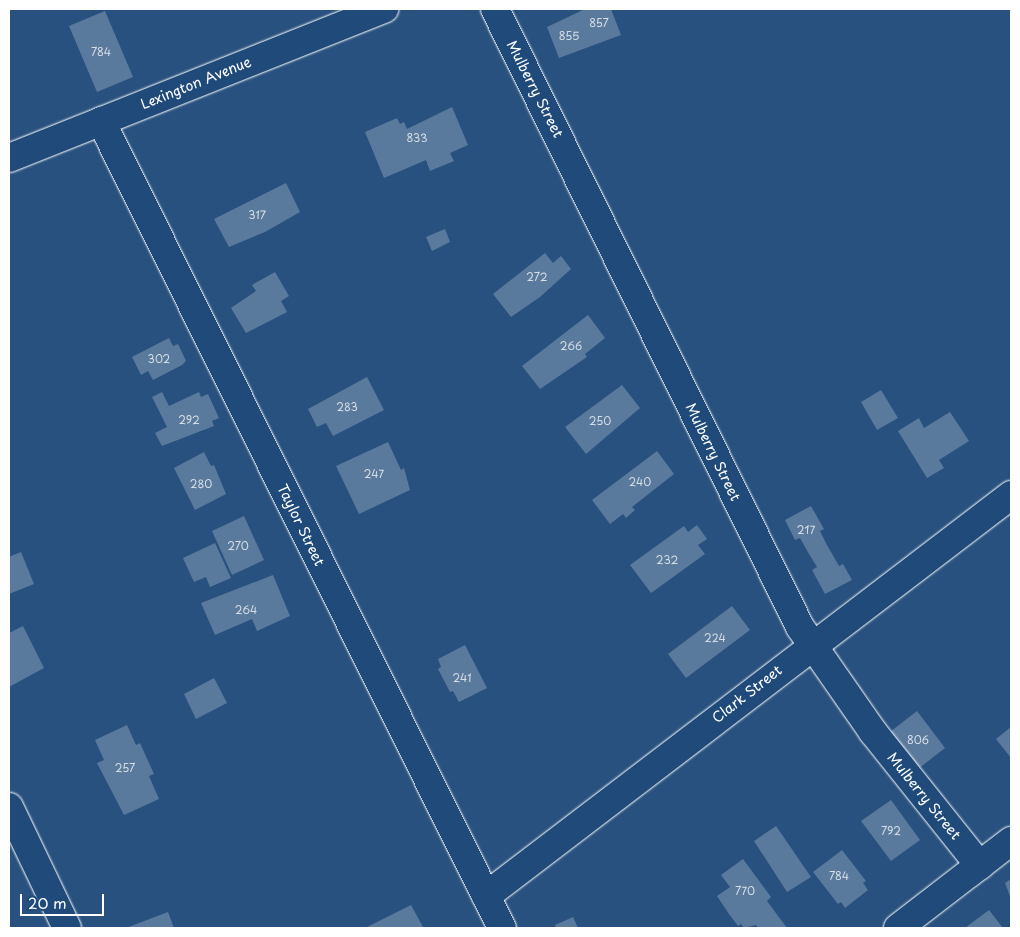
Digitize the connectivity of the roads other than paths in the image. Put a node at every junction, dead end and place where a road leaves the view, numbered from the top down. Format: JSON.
{"nodes":[{"id":1,"x":384,"y":9,"type":"edge"},
{"id":2,"x":495,"y":9,"type":"edge"},
{"id":3,"x":101,"y":121,"type":"junction"},
{"id":4,"x":9,"y":158,"type":"edge"},
{"id":5,"x":1011,"y":495,"type":"edge"},
{"id":6,"x":811,"y":646,"type":"junction"},
{"id":7,"x":9,"y":808,"type":"edge"},
{"id":8,"x":1011,"y":842,"type":"edge"},
{"id":9,"x":980,"y":866,"type":"junction"},
{"id":10,"x":486,"y":896,"type":"junction"},
{"id":11,"x":67,"y":928,"type":"edge"},
{"id":12,"x":502,"y":928,"type":"edge"},
{"id":13,"x":898,"y":928,"type":"edge"}],
"edges":[{"from":1,"to":3,"type":"street","name":"Lexington Avenue"},
{"from":2,"to":6,"type":"street","name":"Mulberry Street"},
{"from":3,"to":4,"type":"street","name":"Lexington Avenue"},
{"from":3,"to":10,"type":"street","name":"Taylor Street"},
{"from":5,"to":6,"type":"street","name":"Clark Street"},
{"from":6,"to":9,"type":"street","name":"Mulberry Street"},
{"from":6,"to":10,"type":"street","name":"Clark Street"},
{"from":7,"to":11,"type":"street"},
{"from":8,"to":9,"type":"street"},
{"from":9,"to":13,"type":"street"},
{"from":10,"to":12,"type":"street","name":"Taylor Street"}]}
